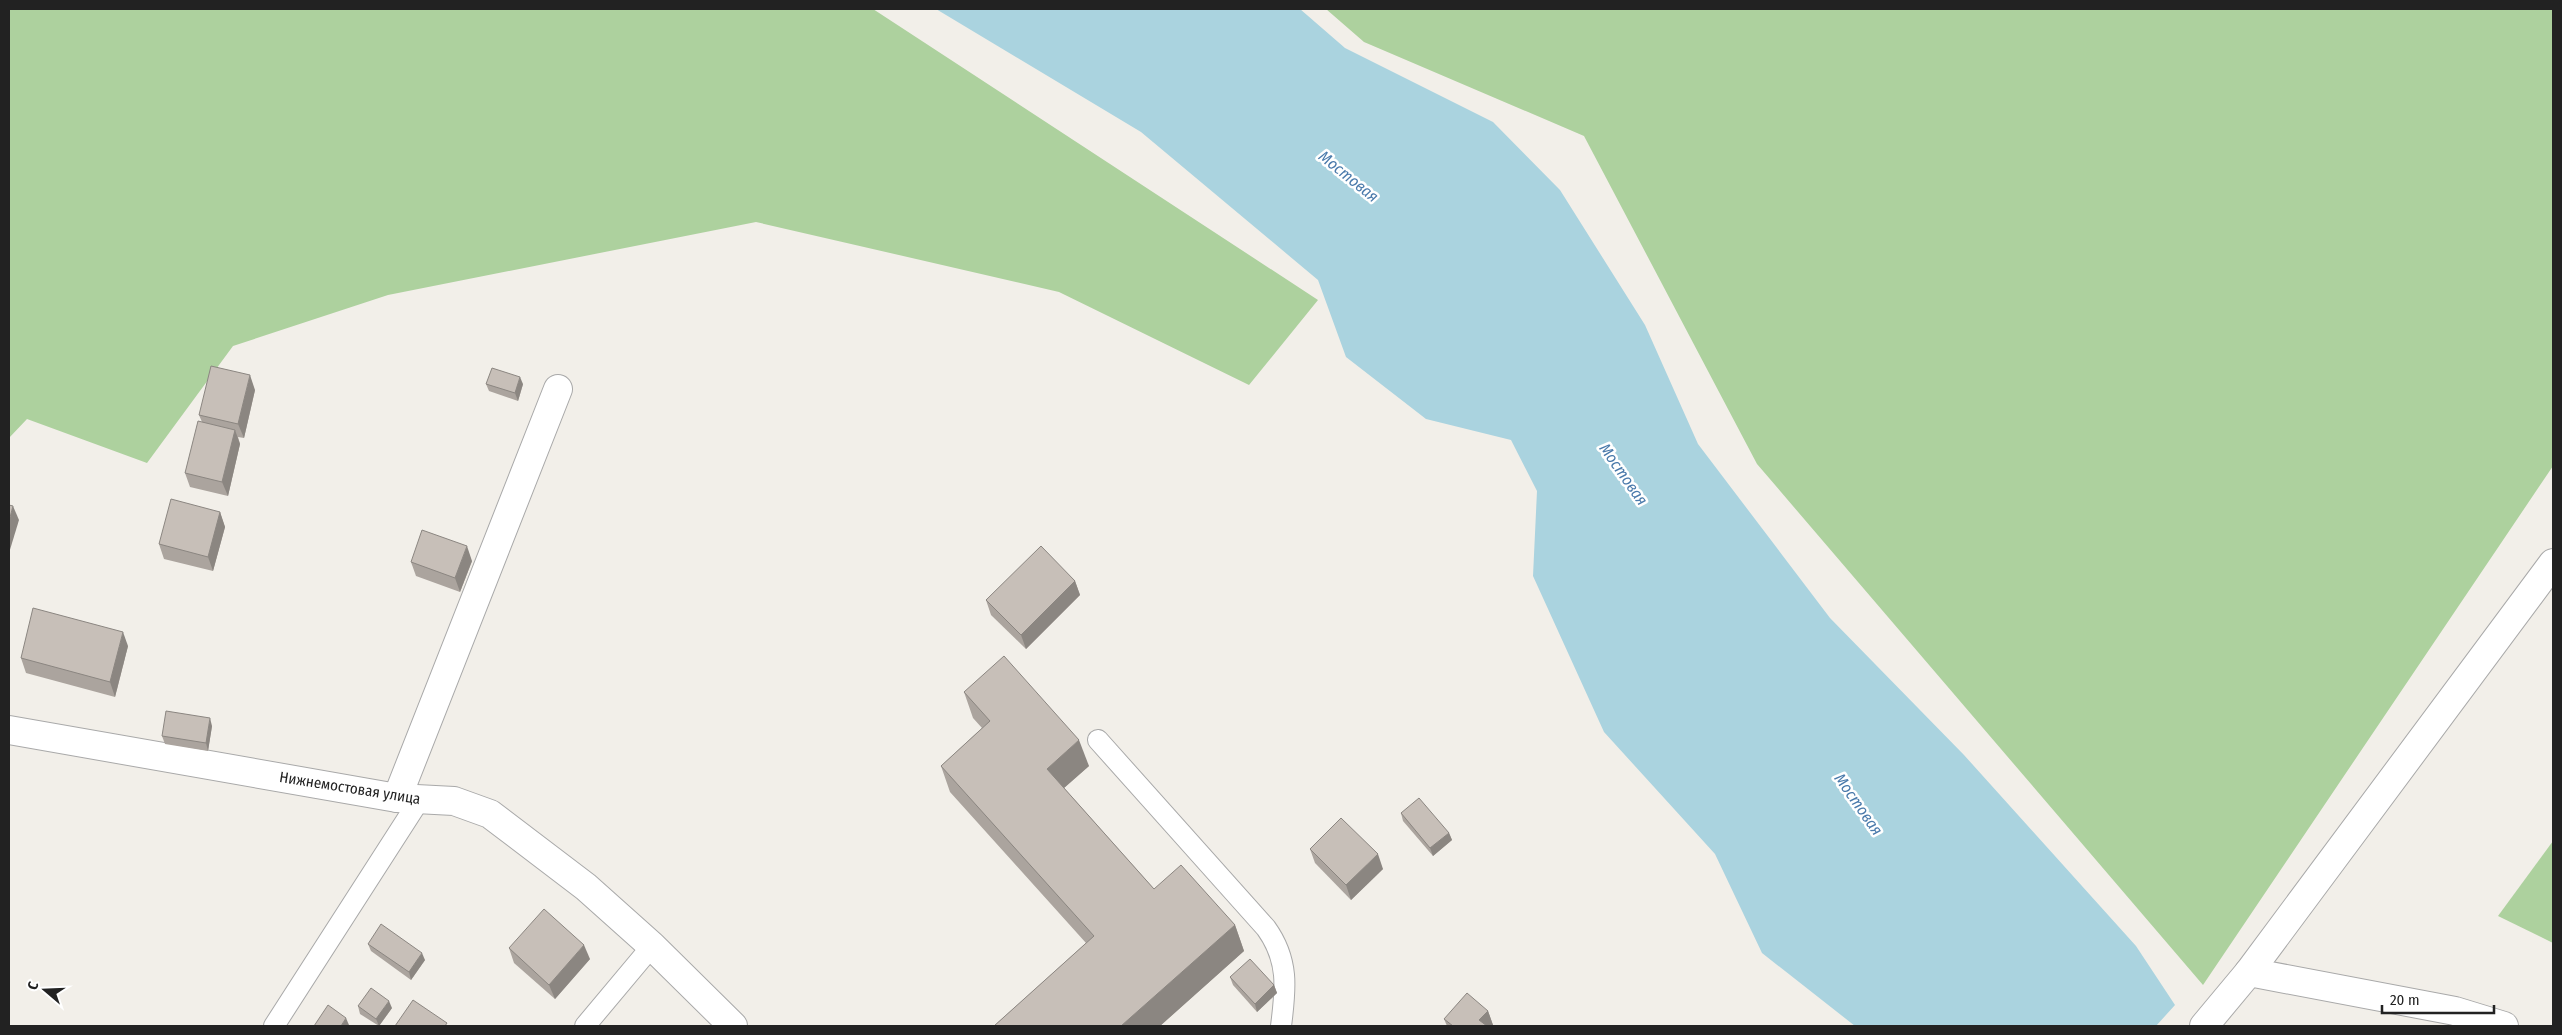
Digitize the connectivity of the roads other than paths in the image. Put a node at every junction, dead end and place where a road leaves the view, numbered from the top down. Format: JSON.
{"nodes":[{"id":1,"x":558,"y":389,"type":"dead end"},
{"id":2,"x":2553,"y":563,"type":"edge"},
{"id":3,"x":9,"y":730,"type":"edge"},
{"id":4,"x":1098,"y":740,"type":"dead end"},
{"id":5,"x":408,"y":798,"type":"junction"},
{"id":6,"x":652,"y":946,"type":"junction"},
{"id":7,"x":2249,"y":972,"type":"junction"},
{"id":8,"x":274,"y":1026,"type":"edge"},
{"id":9,"x":585,"y":1026,"type":"edge"},
{"id":10,"x":733,"y":1026,"type":"edge"},
{"id":11,"x":1281,"y":1026,"type":"edge"},
{"id":12,"x":2204,"y":1026,"type":"edge"},
{"id":13,"x":2504,"y":1026,"type":"edge"}],
"edges":[{"from":1,"to":5,"type":"street"},
{"from":2,"to":7,"type":"street"},
{"from":3,"to":5,"type":"street","name":"Нижнемостовая улица"},
{"from":4,"to":11,"type":"lane"},
{"from":5,"to":6,"type":"street","name":"Нижнемостовая улица"},
{"from":5,"to":8,"type":"lane"},
{"from":6,"to":9,"type":"lane"},
{"from":6,"to":10,"type":"street","name":"Нижнемостовая улица"},
{"from":7,"to":12,"type":"street"},
{"from":7,"to":13,"type":"street"}]}
